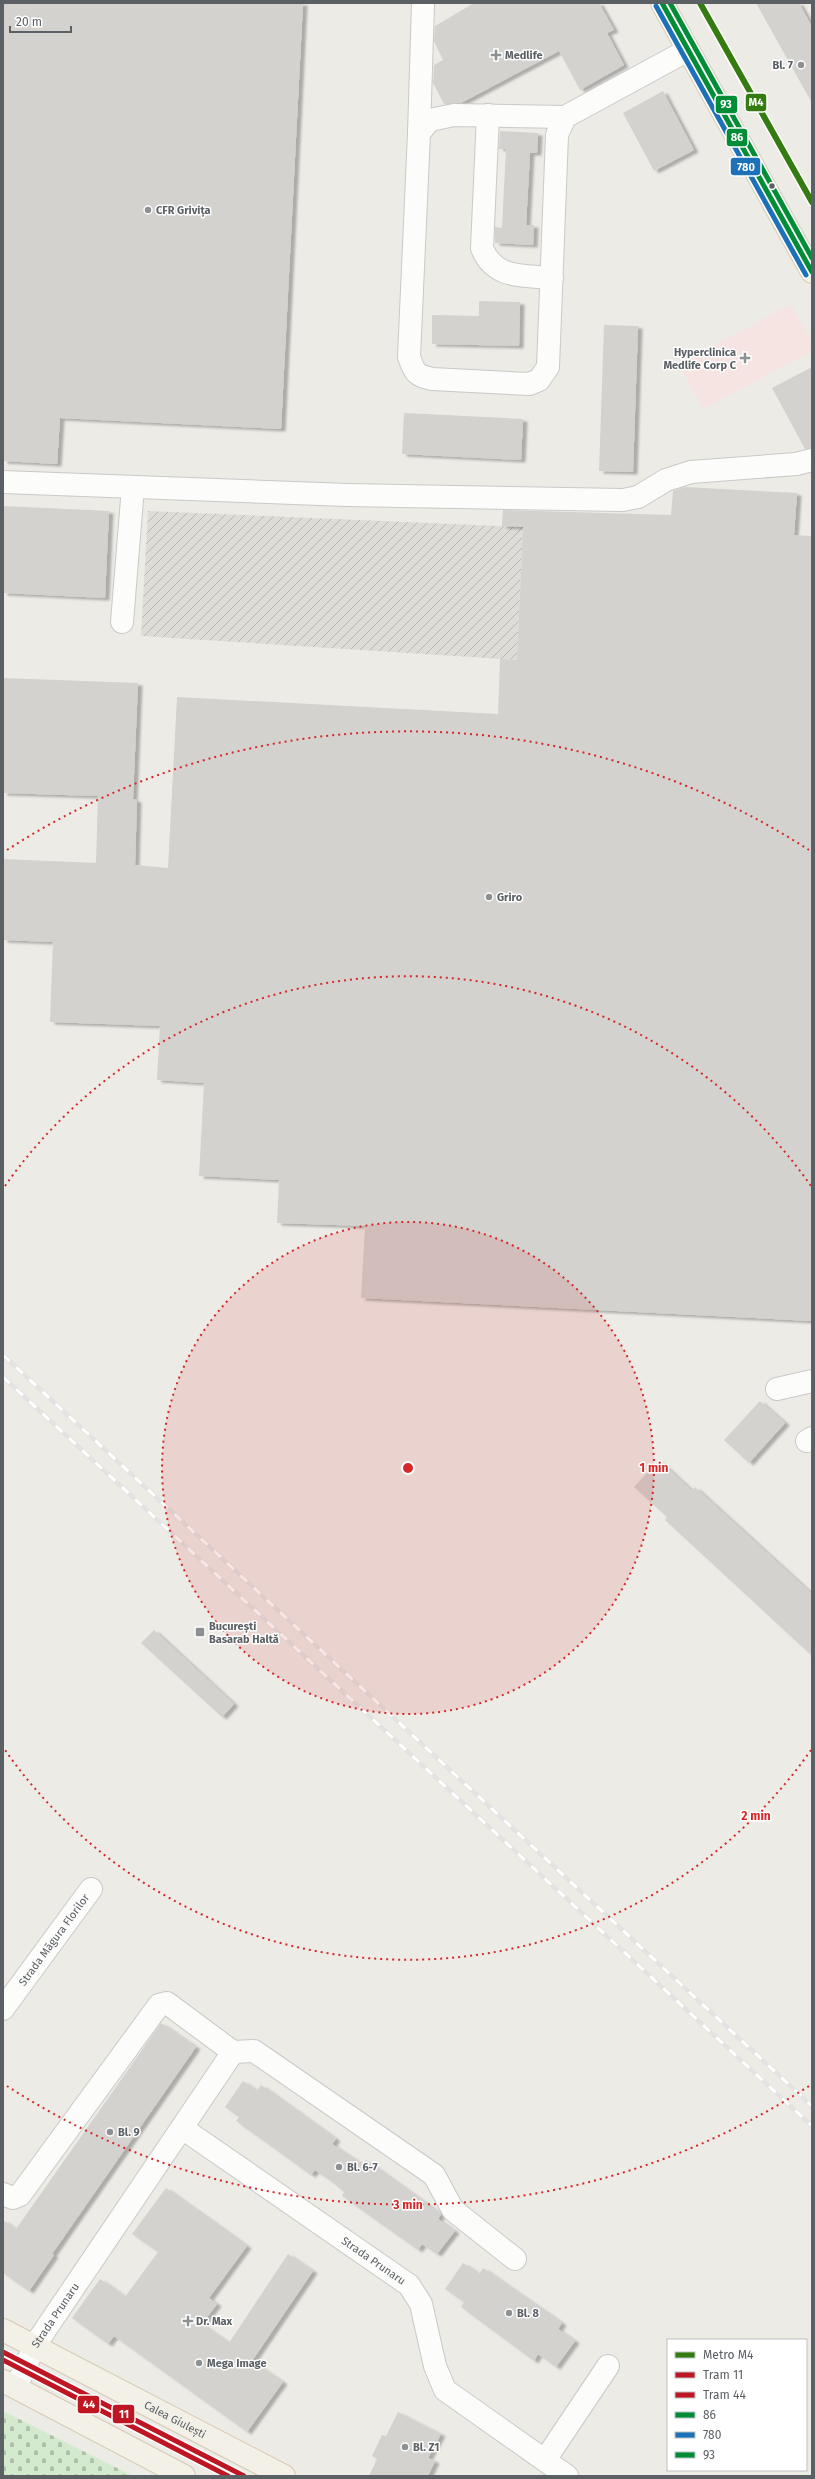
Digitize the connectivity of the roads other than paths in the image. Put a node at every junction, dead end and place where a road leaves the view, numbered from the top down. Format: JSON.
{"nodes":[{"id":1,"x":423,"y":3,"type":"edge"},
{"id":2,"x":662,"y":3,"type":"edge"},
{"id":3,"x":692,"y":57,"type":"junction"},
{"id":4,"x":488,"y":115,"type":"junction"},
{"id":5,"x":563,"y":122,"type":"junction"},
{"id":6,"x":419,"y":133,"type":"junction"},
{"id":7,"x":812,"y":272,"type":"edge"},
{"id":8,"x":552,"y":278,"type":"junction"},
{"id":9,"x":812,"y":460,"type":"edge"},
{"id":10,"x":3,"y":482,"type":"edge"},
{"id":11,"x":133,"y":487,"type":"junction"},
{"id":12,"x":122,"y":622,"type":"dead end"},
{"id":13,"x":812,"y":1380,"type":"edge"},
{"id":14,"x":777,"y":1389,"type":"dead end"},
{"id":15,"x":91,"y":1890,"type":"dead end"},
{"id":16,"x":3,"y":2009,"type":"edge"},
{"id":17,"x":233,"y":2052,"type":"junction"},
{"id":18,"x":182,"y":2128,"type":"junction"},
{"id":19,"x":3,"y":2194,"type":"edge"},
{"id":20,"x":515,"y":2259,"type":"dead end"},
{"id":21,"x":3,"y":2330,"type":"edge"},
{"id":22,"x":35,"y":2345,"type":"junction"},
{"id":23,"x":608,"y":2366,"type":"dead end"},
{"id":24,"x":9,"y":2384,"type":"edge"},
{"id":25,"x":545,"y":2460,"type":"junction"},
{"id":26,"x":184,"y":2476,"type":"edge"},
{"id":27,"x":284,"y":2476,"type":"edge"},
{"id":28,"x":567,"y":2476,"type":"edge"}],
"edges":[{"from":1,"to":6,"type":"street"},
{"from":2,"to":3,"type":"main road"},
{"from":3,"to":5,"type":"street"},
{"from":3,"to":7,"type":"main road"},
{"from":4,"to":5,"type":"street"},
{"from":4,"to":6,"type":"street"},
{"from":4,"to":8,"type":"street"},
{"from":5,"to":8,"type":"street"},
{"from":6,"to":8,"type":"street"},
{"from":9,"to":11,"type":"street"},
{"from":10,"to":11,"type":"street"},
{"from":11,"to":12,"type":"street"},
{"from":13,"to":14,"type":"street"},
{"from":15,"to":16,"type":"street","name":"Strada Măgura Florilor"},
{"from":17,"to":18,"type":"street","name":"Strada Prunaru"},
{"from":17,"to":19,"type":"street"},
{"from":17,"to":20,"type":"street"},
{"from":18,"to":22,"type":"street","name":"Strada Prunaru"},
{"from":18,"to":25,"type":"street","name":"Strada Prunaru"},
{"from":21,"to":22,"type":"main road","name":"Calea Giulești"},
{"from":22,"to":24,"type":"street","name":"Strada Prunaru"},
{"from":22,"to":27,"type":"main road","name":"Calea Giulești"},
{"from":23,"to":25,"type":"street"},
{"from":24,"to":26,"type":"main road"},
{"from":25,"to":28,"type":"street","name":"Strada Prunaru"}]}
